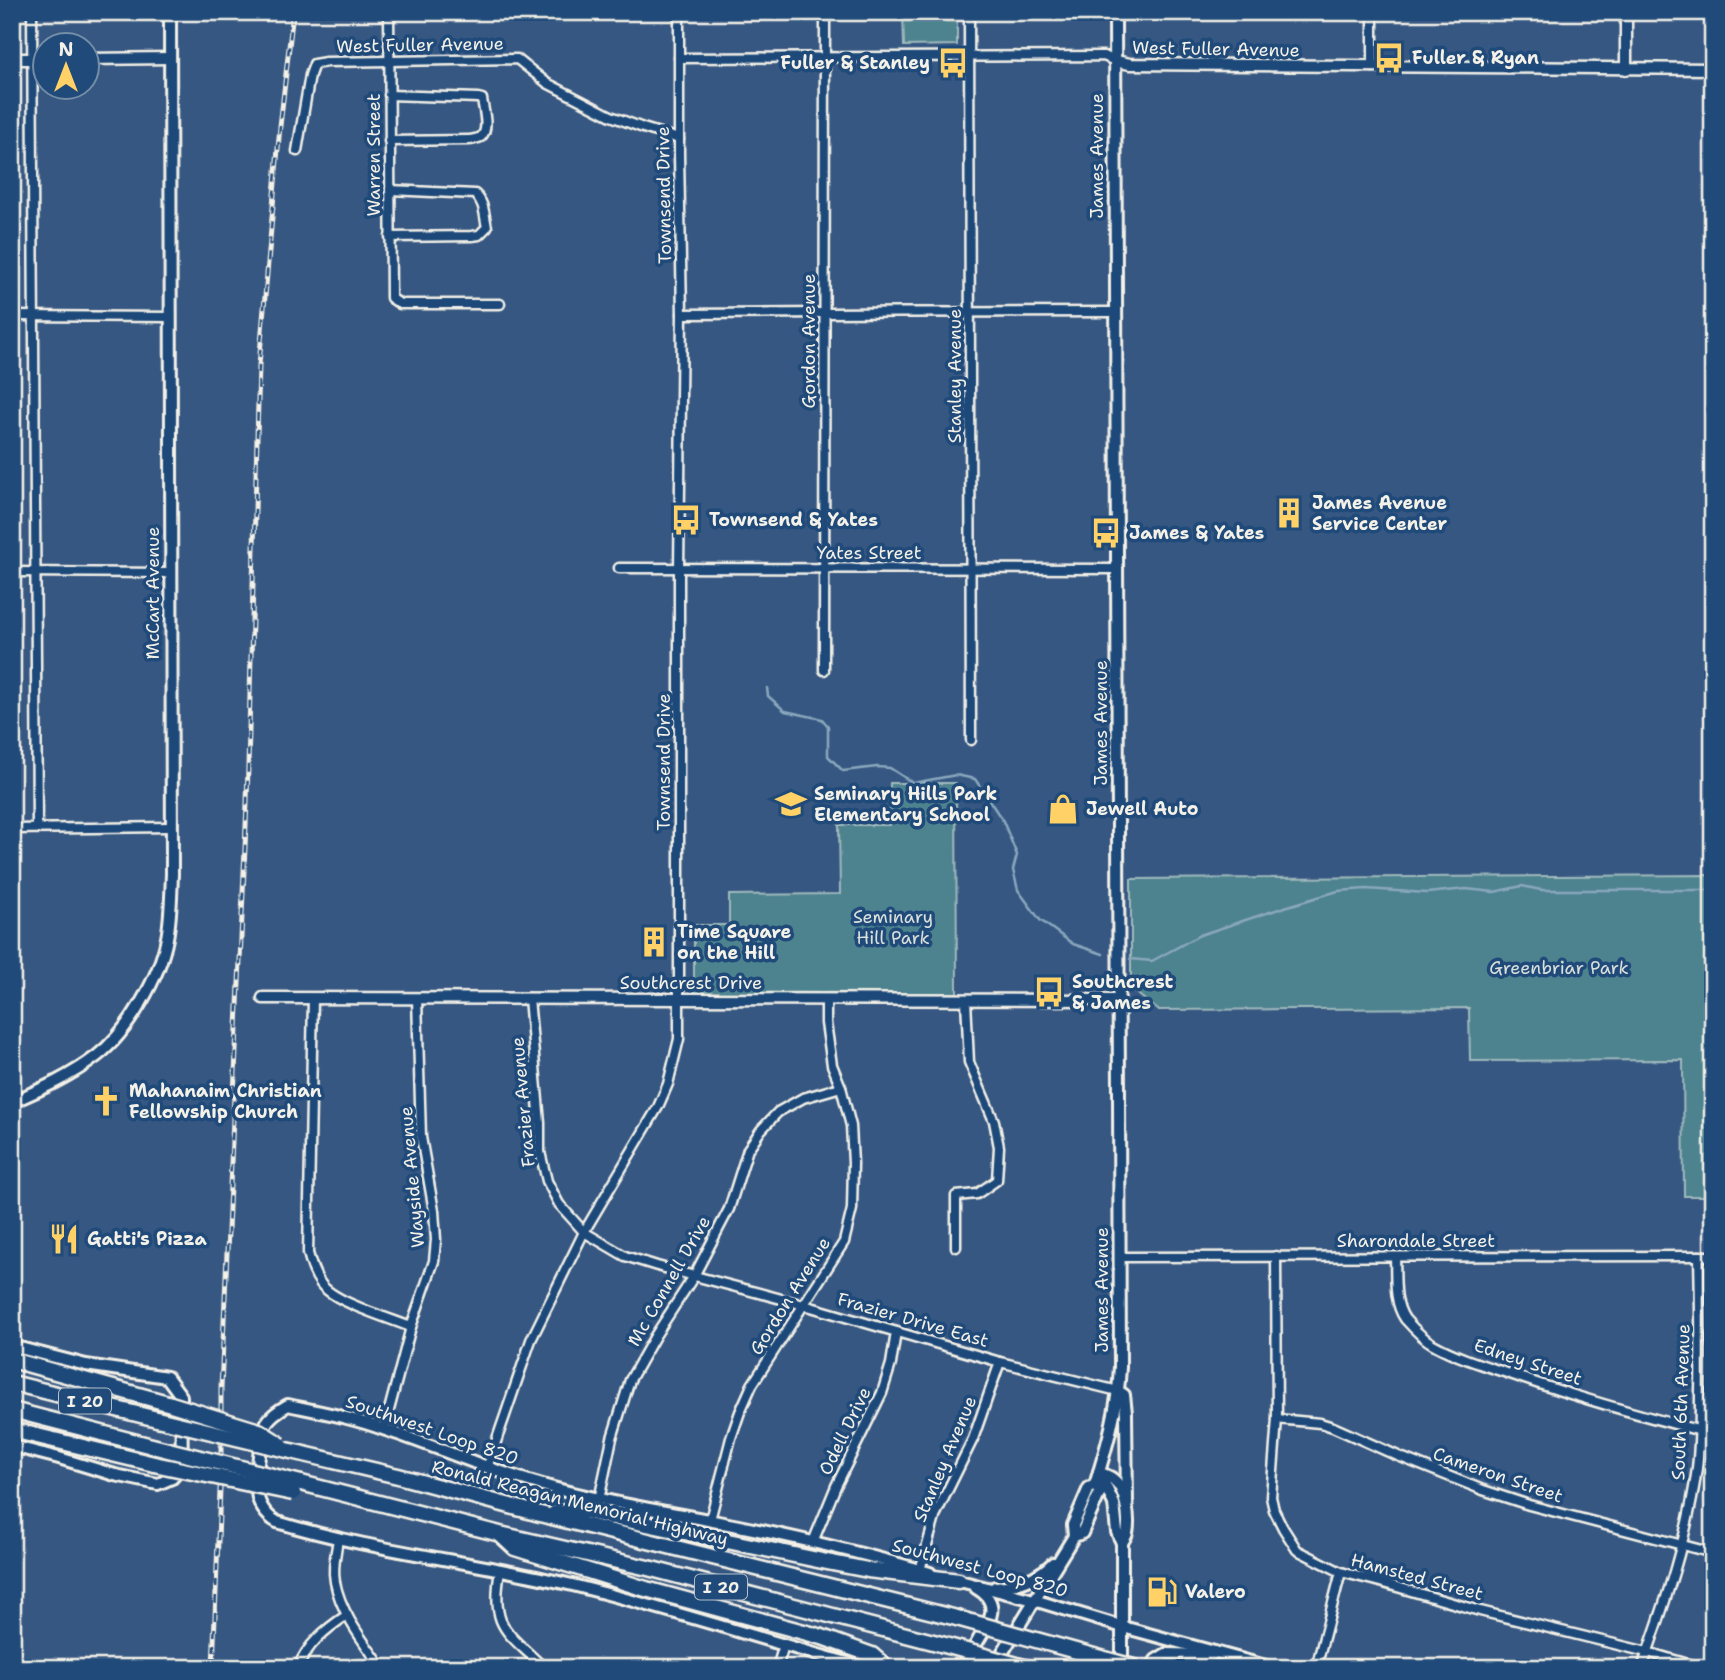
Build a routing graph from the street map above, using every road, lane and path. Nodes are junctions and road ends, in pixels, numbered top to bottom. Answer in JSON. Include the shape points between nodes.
{"nodes":[{"id":1,"x":32,"y":12,"type":"edge"},
{"id":2,"x":170,"y":12,"type":"edge"},
{"id":3,"x":389,"y":12,"type":"edge"},
{"id":4,"x":679,"y":12,"type":"edge"},
{"id":5,"x":825,"y":12,"type":"edge"},
{"id":6,"x":969,"y":12,"type":"edge"},
{"id":7,"x":1115,"y":12,"type":"edge"},
{"id":8,"x":1373,"y":12,"type":"edge"},
{"id":9,"x":1626,"y":12,"type":"edge"},
{"id":10,"x":32,"y":32,"type":"edge"},
{"id":11,"x":970,"y":56,"type":"junction"},
{"id":12,"x":825,"y":57,"type":"junction"},
{"id":13,"x":170,"y":58,"type":"junction"},
{"id":14,"x":679,"y":58,"type":"junction"},
{"id":15,"x":12,"y":59,"type":"edge"},
{"id":16,"x":102,"y":59,"type":"edge"},
{"id":17,"x":32,"y":60,"type":"edge"},
{"id":18,"x":389,"y":60,"type":"junction"},
{"id":19,"x":1115,"y":61,"type":"junction"},
{"id":20,"x":1373,"y":67,"type":"junction"},
{"id":21,"x":1626,"y":69,"type":"junction"},
{"id":22,"x":1713,"y":69,"type":"edge"},
{"id":23,"x":389,"y":95,"type":"junction"},
{"id":24,"x":32,"y":102,"type":"edge"},
{"id":25,"x":679,"y":139,"type":"junction"},
{"id":26,"x":389,"y":141,"type":"junction"},
{"id":27,"x":298,"y":151,"type":"dead end"},
{"id":28,"x":390,"y":190,"type":"junction"},
{"id":29,"x":390,"y":237,"type":"junction"},
{"id":30,"x":499,"y":304,"type":"dead end"},
{"id":31,"x":824,"y":312,"type":"junction"},
{"id":32,"x":1116,"y":312,"type":"junction"},
{"id":33,"x":970,"y":313,"type":"junction"},
{"id":34,"x":682,"y":314,"type":"junction"},
{"id":35,"x":12,"y":316,"type":"edge"},
{"id":36,"x":34,"y":316,"type":"junction"},
{"id":37,"x":171,"y":317,"type":"junction"},
{"id":38,"x":619,"y":568,"type":"dead end"},
{"id":39,"x":679,"y":569,"type":"junction"},
{"id":40,"x":824,"y":569,"type":"junction"},
{"id":41,"x":971,"y":569,"type":"junction"},
{"id":42,"x":1118,"y":569,"type":"junction"},
{"id":43,"x":12,"y":572,"type":"edge"},
{"id":44,"x":36,"y":572,"type":"junction"},
{"id":45,"x":171,"y":573,"type":"junction"},
{"id":46,"x":824,"y":670,"type":"dead end"},
{"id":47,"x":971,"y":740,"type":"dead end"},
{"id":48,"x":37,"y":828,"type":"junction"},
{"id":49,"x":171,"y":828,"type":"junction"},
{"id":50,"x":12,"y":829,"type":"edge"},
{"id":51,"x":263,"y":998,"type":"dead end"},
{"id":52,"x":313,"y":998,"type":"junction"},
{"id":53,"x":417,"y":998,"type":"junction"},
{"id":54,"x":529,"y":998,"type":"junction"},
{"id":55,"x":680,"y":999,"type":"junction"},
{"id":56,"x":826,"y":999,"type":"junction"},
{"id":57,"x":966,"y":1000,"type":"junction"},
{"id":58,"x":1119,"y":1000,"type":"junction"},
{"id":59,"x":841,"y":1087,"type":"junction"},
{"id":60,"x":12,"y":1102,"type":"edge"},
{"id":61,"x":584,"y":1232,"type":"junction"},
{"id":62,"x":956,"y":1247,"type":"dead end"},
{"id":63,"x":1713,"y":1255,"type":"edge"},
{"id":64,"x":1120,"y":1256,"type":"junction"},
{"id":65,"x":1276,"y":1256,"type":"junction"},
{"id":66,"x":1395,"y":1256,"type":"junction"},
{"id":67,"x":1699,"y":1256,"type":"junction"},
{"id":68,"x":694,"y":1276,"type":"junction"},
{"id":69,"x":804,"y":1305,"type":"junction"},
{"id":70,"x":411,"y":1328,"type":"junction"},
{"id":71,"x":896,"y":1332,"type":"junction"},
{"id":72,"x":12,"y":1346,"type":"edge"},
{"id":73,"x":12,"y":1360,"type":"edge"},
{"id":74,"x":1000,"y":1362,"type":"junction"},
{"id":75,"x":12,"y":1383,"type":"edge"},
{"id":76,"x":1118,"y":1391,"type":"junction"},
{"id":77,"x":12,"y":1410,"type":"edge"},
{"id":78,"x":1277,"y":1419,"type":"junction"},
{"id":79,"x":384,"y":1429,"type":"junction"},
{"id":80,"x":12,"y":1430,"type":"edge"},
{"id":81,"x":1699,"y":1431,"type":"junction"},
{"id":82,"x":1713,"y":1434,"type":"edge"},
{"id":83,"x":12,"y":1446,"type":"edge"},
{"id":84,"x":291,"y":1451,"type":"junction"},
{"id":85,"x":487,"y":1468,"type":"junction"},
{"id":86,"x":1099,"y":1472,"type":"junction"},
{"id":87,"x":297,"y":1488,"type":"junction"},
{"id":88,"x":599,"y":1500,"type":"junction"},
{"id":89,"x":1127,"y":1504,"type":"junction"},
{"id":90,"x":540,"y":1514,"type":"junction"},
{"id":91,"x":710,"y":1520,"type":"junction"},
{"id":92,"x":500,"y":1534,"type":"junction"},
{"id":93,"x":338,"y":1539,"type":"junction"},
{"id":94,"x":813,"y":1542,"type":"junction"},
{"id":95,"x":1122,"y":1543,"type":"junction"},
{"id":96,"x":1682,"y":1544,"type":"junction"},
{"id":97,"x":1713,"y":1553,"type":"edge"},
{"id":98,"x":1063,"y":1554,"type":"junction"},
{"id":99,"x":500,"y":1570,"type":"junction"},
{"id":100,"x":920,"y":1570,"type":"junction"},
{"id":101,"x":1340,"y":1572,"type":"junction"},
{"id":102,"x":963,"y":1582,"type":"junction"},
{"id":103,"x":984,"y":1588,"type":"junction"},
{"id":104,"x":1034,"y":1600,"type":"junction"},
{"id":105,"x":347,"y":1615,"type":"junction"},
{"id":106,"x":1122,"y":1627,"type":"junction"},
{"id":107,"x":785,"y":1645,"type":"junction"},
{"id":108,"x":1647,"y":1652,"type":"junction"},
{"id":109,"x":1226,"y":1655,"type":"junction"},
{"id":110,"x":298,"y":1668,"type":"edge"},
{"id":111,"x":382,"y":1668,"type":"edge"},
{"id":112,"x":544,"y":1668,"type":"edge"},
{"id":113,"x":778,"y":1668,"type":"edge"},
{"id":114,"x":864,"y":1668,"type":"edge"},
{"id":115,"x":887,"y":1668,"type":"edge"},
{"id":116,"x":961,"y":1668,"type":"edge"},
{"id":117,"x":993,"y":1668,"type":"edge"},
{"id":118,"x":1028,"y":1668,"type":"edge"},
{"id":119,"x":1122,"y":1668,"type":"edge"},
{"id":120,"x":1137,"y":1668,"type":"edge"},
{"id":121,"x":1152,"y":1668,"type":"edge"},
{"id":122,"x":1273,"y":1668,"type":"edge"},
{"id":123,"x":1316,"y":1668,"type":"edge"},
{"id":124,"x":1642,"y":1668,"type":"edge"},
{"id":125,"x":1702,"y":1668,"type":"edge"}],
"edges":[{"from":1,"to":10,"type":"street"},
{"from":2,"to":13,"type":"main road","name":"McCart Avenue"},
{"from":3,"to":18,"type":"street","name":"Warren Street"},
{"from":4,"to":14,"type":"street","name":"Townsend Drive"},
{"from":5,"to":12,"type":"street","name":"Gordon Avenue"},
{"from":6,"to":11,"type":"street","name":"Stanley Avenue"},
{"from":7,"to":19,"type":"main road","name":"James Avenue"},
{"from":8,"to":20,"type":"street"},
{"from":9,"to":21,"type":"street"},
{"from":11,"to":12,"type":"street","name":"West Fuller Avenue"},
{"from":11,"to":19,"type":"street","name":"West Fuller Avenue","via":[[1104,56]]},
{"from":11,"to":33,"type":"street","name":"Stanley Avenue"},
{"from":12,"to":14,"type":"street","name":"West Fuller Avenue"},
{"from":12,"to":31,"type":"street","name":"Gordon Avenue"},
{"from":13,"to":16,"type":"street"},
{"from":13,"to":37,"type":"main road","name":"McCart Avenue"},
{"from":14,"to":25,"type":"street","name":"Townsend Drive"},
{"from":15,"to":17,"type":"street"},
{"from":18,"to":23,"type":"street","name":"Warren Street"},
{"from":18,"to":25,"type":"street","name":"West Fuller Avenue","via":[[517,59],[547,83],[611,117]]},
{"from":18,"to":27,"type":"street","name":"West Fuller Avenue","via":[[314,64]]},
{"from":19,"to":20,"type":"street","name":"West Fuller Avenue"},
{"from":19,"to":32,"type":"main road","name":"James Avenue"},
{"from":20,"to":21,"type":"street","name":"West Fuller Avenue"},
{"from":21,"to":22,"type":"street","name":"West Fuller Avenue"},
{"from":23,"to":26,"type":"street","name":"Warren Street"},
{"from":23,"to":26,"type":"street","via":[[482,99],[485,124],[480,138],[469,140]]},
{"from":24,"to":36,"type":"street"},
{"from":25,"to":34,"type":"street","name":"Townsend Drive"},
{"from":26,"to":28,"type":"street","name":"Warren Street"},
{"from":28,"to":29,"type":"street","name":"Warren Street"},
{"from":28,"to":29,"type":"street","via":[[475,194],[484,208],[487,228],[471,236]]},
{"from":29,"to":30,"type":"street","name":"Warren Street","via":[[391,298],[400,304]]},
{"from":31,"to":33,"type":"street"},
{"from":31,"to":34,"type":"street"},
{"from":31,"to":40,"type":"street","name":"Gordon Avenue"},
{"from":32,"to":33,"type":"street"},
{"from":32,"to":42,"type":"main road","name":"James Avenue"},
{"from":33,"to":41,"type":"street","name":"Stanley Avenue"},
{"from":34,"to":39,"type":"street","name":"Townsend Drive"},
{"from":35,"to":36,"type":"street"},
{"from":36,"to":37,"type":"street"},
{"from":36,"to":44,"type":"street"},
{"from":37,"to":45,"type":"main road","name":"McCart Avenue"},
{"from":38,"to":39,"type":"street","name":"Yates Street"},
{"from":39,"to":40,"type":"street","name":"Yates Street"},
{"from":39,"to":55,"type":"street","name":"Townsend Drive"},
{"from":40,"to":41,"type":"street","name":"Yates Street"},
{"from":40,"to":46,"type":"street","name":"Gordon Avenue"},
{"from":41,"to":42,"type":"street","name":"Yates Street"},
{"from":41,"to":47,"type":"street","name":"Stanley Avenue"},
{"from":42,"to":58,"type":"main road","name":"James Avenue"},
{"from":43,"to":44,"type":"street"},
{"from":44,"to":45,"type":"street"},
{"from":44,"to":48,"type":"street"},
{"from":45,"to":49,"type":"main road","name":"McCart Avenue"},
{"from":48,"to":49,"type":"street"},
{"from":48,"to":50,"type":"street"},
{"from":49,"to":60,"type":"main road","name":"McCart Avenue","via":[[167,940],[134,1015],[91,1060]]},
{"from":51,"to":52,"type":"street","name":"Southcrest Drive"},
{"from":52,"to":53,"type":"street","name":"Southcrest Drive"},
{"from":52,"to":70,"type":"street","via":[[308,1253],[322,1286],[336,1297]]},
{"from":53,"to":54,"type":"street","name":"Southcrest Drive"},
{"from":53,"to":70,"type":"street","name":"Wayside Avenue","via":[[421,1138],[436,1240],[434,1262]]},
{"from":54,"to":55,"type":"street","name":"Southcrest Drive"},
{"from":54,"to":61,"type":"street","name":"Frazier Avenue","via":[[540,1152],[559,1204]]},
{"from":55,"to":56,"type":"street","name":"Southcrest Drive"},
{"from":55,"to":61,"type":"street","name":"Townsend Drive","via":[[679,1039],[668,1084]]},
{"from":56,"to":57,"type":"street","name":"Southcrest Drive"},
{"from":56,"to":59,"type":"street","name":"Gordon Avenue","via":[[832,1065]]},
{"from":57,"to":58,"type":"street","name":"Southcrest Drive"},
{"from":57,"to":62,"type":"street","via":[[969,1062],[994,1121],[999,1147],[996,1180],[977,1194],[957,1196]]},
{"from":58,"to":64,"type":"main road","name":"James Avenue"},
{"from":59,"to":68,"type":"street","name":"Mc Connell Drive","via":[[803,1098],[778,1112],[761,1130],[748,1149],[729,1209]]},
{"from":59,"to":69,"type":"street","name":"Gordon Avenue","via":[[850,1126],[852,1209],[844,1242]]},
{"from":61,"to":68,"type":"street","name":"Frazier Drive East","via":[[625,1256]]},
{"from":61,"to":85,"type":"street","name":"Townsend Drive","via":[[531,1340]]},
{"from":63,"to":67,"type":"street","name":"Sharondale Street"},
{"from":64,"to":65,"type":"street","name":"Sharondale Street"},
{"from":64,"to":76,"type":"main road","name":"James Avenue"},
{"from":65,"to":66,"type":"street","name":"Sharondale Street"},
{"from":65,"to":78,"type":"street","name":"Hamsted Street"},
{"from":66,"to":67,"type":"street","name":"Sharondale Street"},
{"from":66,"to":81,"type":"street","name":"Edney Street","via":[[1400,1310],[1433,1344],[1541,1386]]},
{"from":67,"to":81,"type":"street","name":"South 6th Avenue"},
{"from":68,"to":69,"type":"street","name":"Frazier Drive East"},
{"from":68,"to":88,"type":"street","name":"Mc Connell Drive","via":[[630,1380]]},
{"from":69,"to":71,"type":"street","name":"Frazier Drive East"},
{"from":69,"to":91,"type":"street","name":"Gordon Avenue","via":[[752,1385],[740,1412]]},
{"from":70,"to":79,"type":"street","name":"Wayside Avenue"},
{"from":71,"to":74,"type":"street","name":"Frazier Drive East"},
{"from":71,"to":94,"type":"street","name":"Odell Drive","via":[[882,1393]]},
{"from":72,"to":83,"type":"main road","via":[[167,1377],[181,1396],[182,1467],[158,1484]]},
{"from":73,"to":84,"type":"highway","bridge":true,"via":[[259,1431]]},
{"from":74,"to":76,"type":"street","name":"Frazier Drive East"},
{"from":74,"to":100,"type":"street","name":"Stanley Avenue","via":[[973,1439],[936,1514]]},
{"from":75,"to":84,"type":"highway","name":"Ronald Reagan Memorial Highway","number":"I 20","bridge":true},
{"from":76,"to":86,"type":"main road","name":"James Avenue"},
{"from":76,"to":89,"type":"main road","via":[[1124,1395],[1126,1413]]},
{"from":77,"to":87,"type":"highway","number":"I 20","bridge":true},
{"from":78,"to":96,"type":"street","name":"Cameron Street","via":[[1333,1427],[1483,1490]]},
{"from":78,"to":101,"type":"street","name":"Hamsted Street","via":[[1274,1510],[1297,1550]]},
{"from":79,"to":85,"type":"main road","name":"Southwest Loop 820"},
{"from":79,"to":93,"type":"main road","name":"Southwest Loop 820","via":[[288,1405],[267,1422],[257,1492],[263,1510],[277,1522]]},
{"from":80,"to":87,"type":"highway","bridge":true,"via":[[154,1464]]},
{"from":81,"to":82,"type":"street","name":"Edney Street"},
{"from":81,"to":96,"type":"street","name":"South 6th Avenue"},
{"from":84,"to":90,"type":"highway","name":"Ronald Reagan Memorial Highway","number":"I 20"},
{"from":85,"to":88,"type":"main road","name":"Southwest Loop 820"},
{"from":86,"to":89,"type":"main road","via":[[1117,1483]]},
{"from":86,"to":95,"type":"main road","via":[[1114,1504]]},
{"from":86,"to":98,"type":"main road","name":"James Avenue","via":[[1095,1485],[1088,1488],[1073,1525],[1074,1536]]},
{"from":87,"to":92,"type":"highway","number":"I 20","via":[[332,1491]]},
{"from":88,"to":91,"type":"main road","name":"Southwest Loop 820"},
{"from":89,"to":95,"type":"main road","via":[[1127,1533]]},
{"from":90,"to":102,"type":"highway","via":[[585,1511],[868,1570]]},
{"from":90,"to":120,"type":"highway","name":"Ronald Reagan Memorial Highway","number":"I 20","bridge":true},
{"from":91,"to":94,"type":"main road","name":"Southwest Loop 820"},
{"from":92,"to":115,"type":"highway","via":[[515,1548],[832,1641],[872,1655]]},
{"from":92,"to":118,"type":"highway","number":"I 20","bridge":true},
{"from":93,"to":99,"type":"main road","name":"Southwest Loop 820"},
{"from":93,"to":105,"type":"street","via":[[334,1581]]},
{"from":94,"to":100,"type":"main road","name":"Southwest Loop 820"},
{"from":95,"to":106,"type":"main road"},
{"from":96,"to":97,"type":"street","name":"Cameron Street"},
{"from":96,"to":108,"type":"street","name":"South 6th Avenue"},
{"from":98,"to":103,"type":"main road","via":[[1024,1582]]},
{"from":98,"to":104,"type":"main road"},
{"from":99,"to":107,"type":"main road","name":"Southwest Loop 820","via":[[613,1595]]},
{"from":99,"to":112,"type":"street","via":[[500,1621]]},
{"from":100,"to":102,"type":"main road","name":"Southwest Loop 820"},
{"from":101,"to":108,"type":"street","name":"Hamsted Street"},
{"from":101,"to":123,"type":"street"},
{"from":102,"to":103,"type":"main road","name":"Southwest Loop 820"},
{"from":102,"to":116,"type":"main road","via":[[986,1594],[992,1613]]},
{"from":103,"to":104,"type":"main road","name":"Southwest Loop 820"},
{"from":104,"to":106,"type":"main road","name":"Southwest Loop 820"},
{"from":104,"to":117,"type":"main road"},
{"from":105,"to":110,"type":"street","via":[[310,1646]]},
{"from":105,"to":111,"type":"street"},
{"from":106,"to":109,"type":"main road","name":"Southwest Loop 820"},
{"from":106,"to":119,"type":"main road"},
{"from":107,"to":113,"type":"street"},
{"from":107,"to":114,"type":"main road","name":"Southwest Loop 820"},
{"from":108,"to":124,"type":"street","name":"South 6th Avenue"},
{"from":108,"to":125,"type":"street","name":"Hamsted Street"},
{"from":109,"to":121,"type":"main road","via":[[1166,1654]]},
{"from":109,"to":122,"type":"main road"}]}
